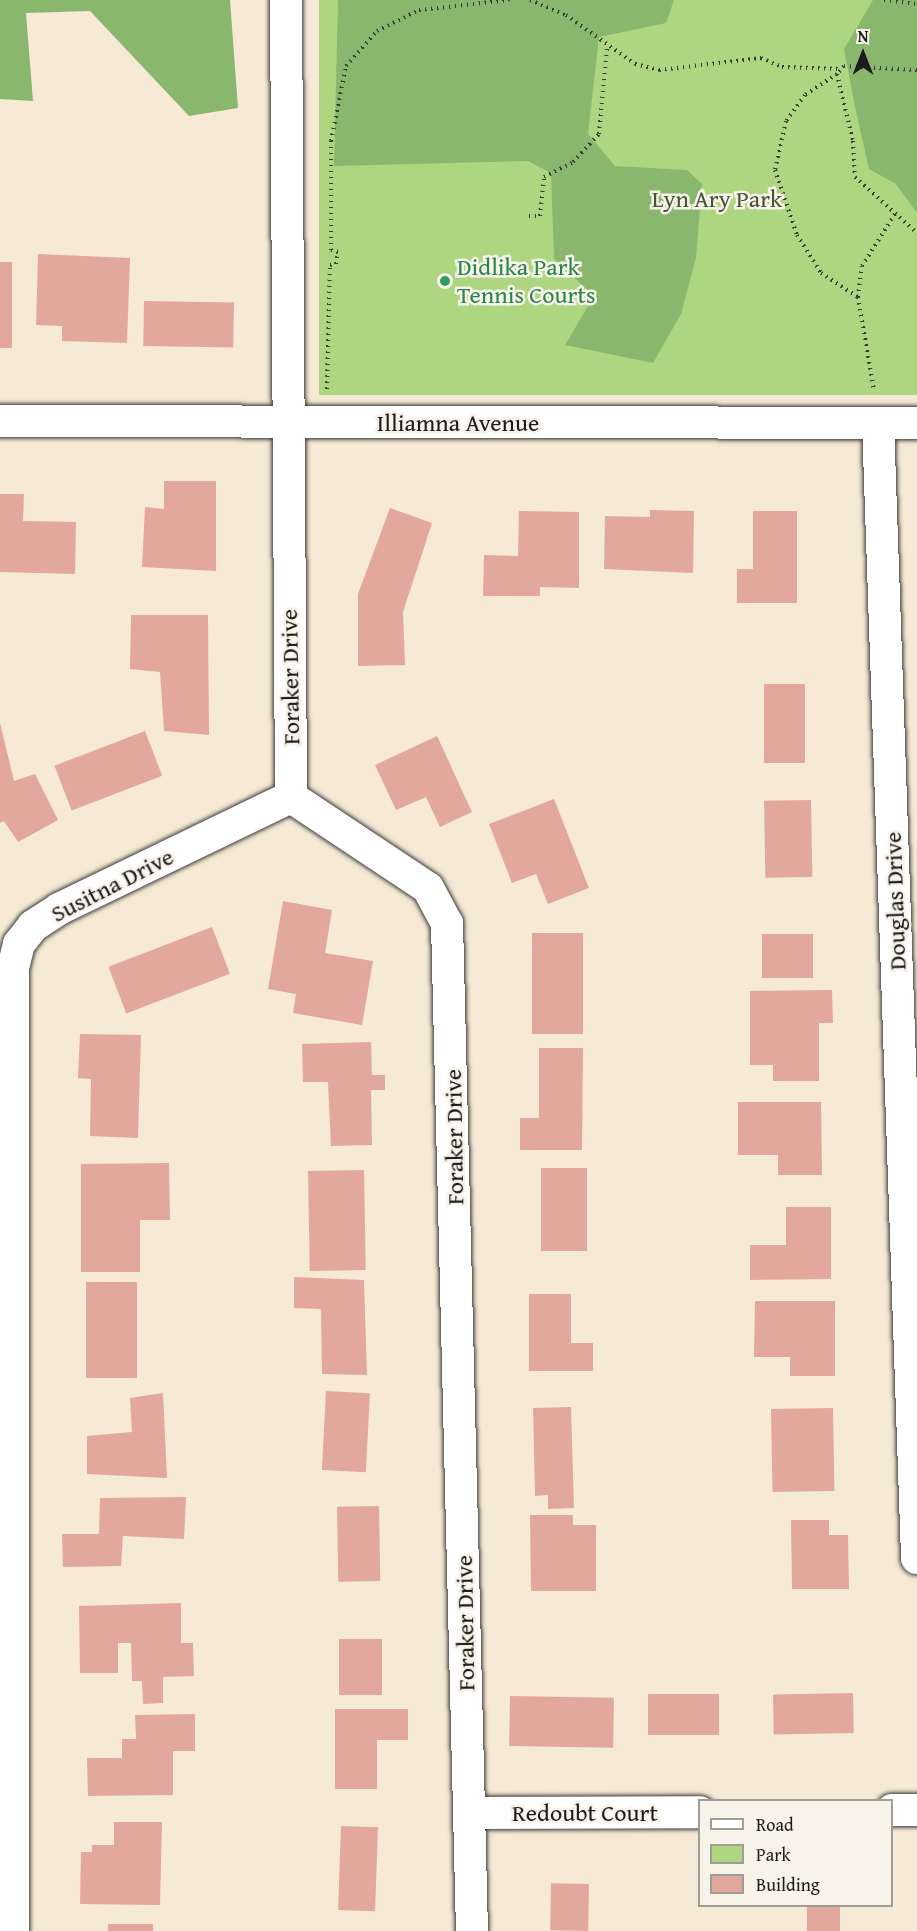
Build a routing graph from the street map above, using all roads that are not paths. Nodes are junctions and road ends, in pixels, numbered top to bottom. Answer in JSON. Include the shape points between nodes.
{"nodes":[{"id":1,"x":286,"y":0,"type":"edge"},
{"id":2,"x":876,"y":409,"type":"junction"},
{"id":3,"x":0,"y":421,"type":"edge"},
{"id":4,"x":288,"y":423,"type":"junction"},
{"id":5,"x":917,"y":423,"type":"edge"},
{"id":6,"x":291,"y":797,"type":"junction"},
{"id":7,"x":917,"y":1558,"type":"edge"},
{"id":8,"x":893,"y":1810,"type":"edge"},
{"id":9,"x":917,"y":1810,"type":"edge"},
{"id":10,"x":698,"y":1812,"type":"edge"},
{"id":11,"x":470,"y":1813,"type":"junction"},
{"id":12,"x":13,"y":1931,"type":"edge"},
{"id":13,"x":472,"y":1931,"type":"edge"}],
"edges":[{"from":1,"to":4,"type":"street","name":"Foraker Drive"},
{"from":2,"to":4,"type":"street","name":"Illiamna Avenue"},
{"from":2,"to":5,"type":"street","name":"Illiamna Avenue"},
{"from":2,"to":7,"type":"street","name":"Douglas Drive"},
{"from":3,"to":4,"type":"street","name":"Illiamna Avenue"},
{"from":4,"to":6,"type":"street","name":"Foraker Drive"},
{"from":6,"to":11,"type":"street","name":"Foraker Drive","via":[[428,888],[447,923]]},
{"from":6,"to":12,"type":"street","name":"Susitna Drive","via":[[59,909],[33,926],[19,944],[13,968]]},
{"from":8,"to":9,"type":"street"},
{"from":10,"to":11,"type":"street","name":"Redoubt Court"},
{"from":11,"to":13,"type":"street","name":"Foraker Drive"}]}
